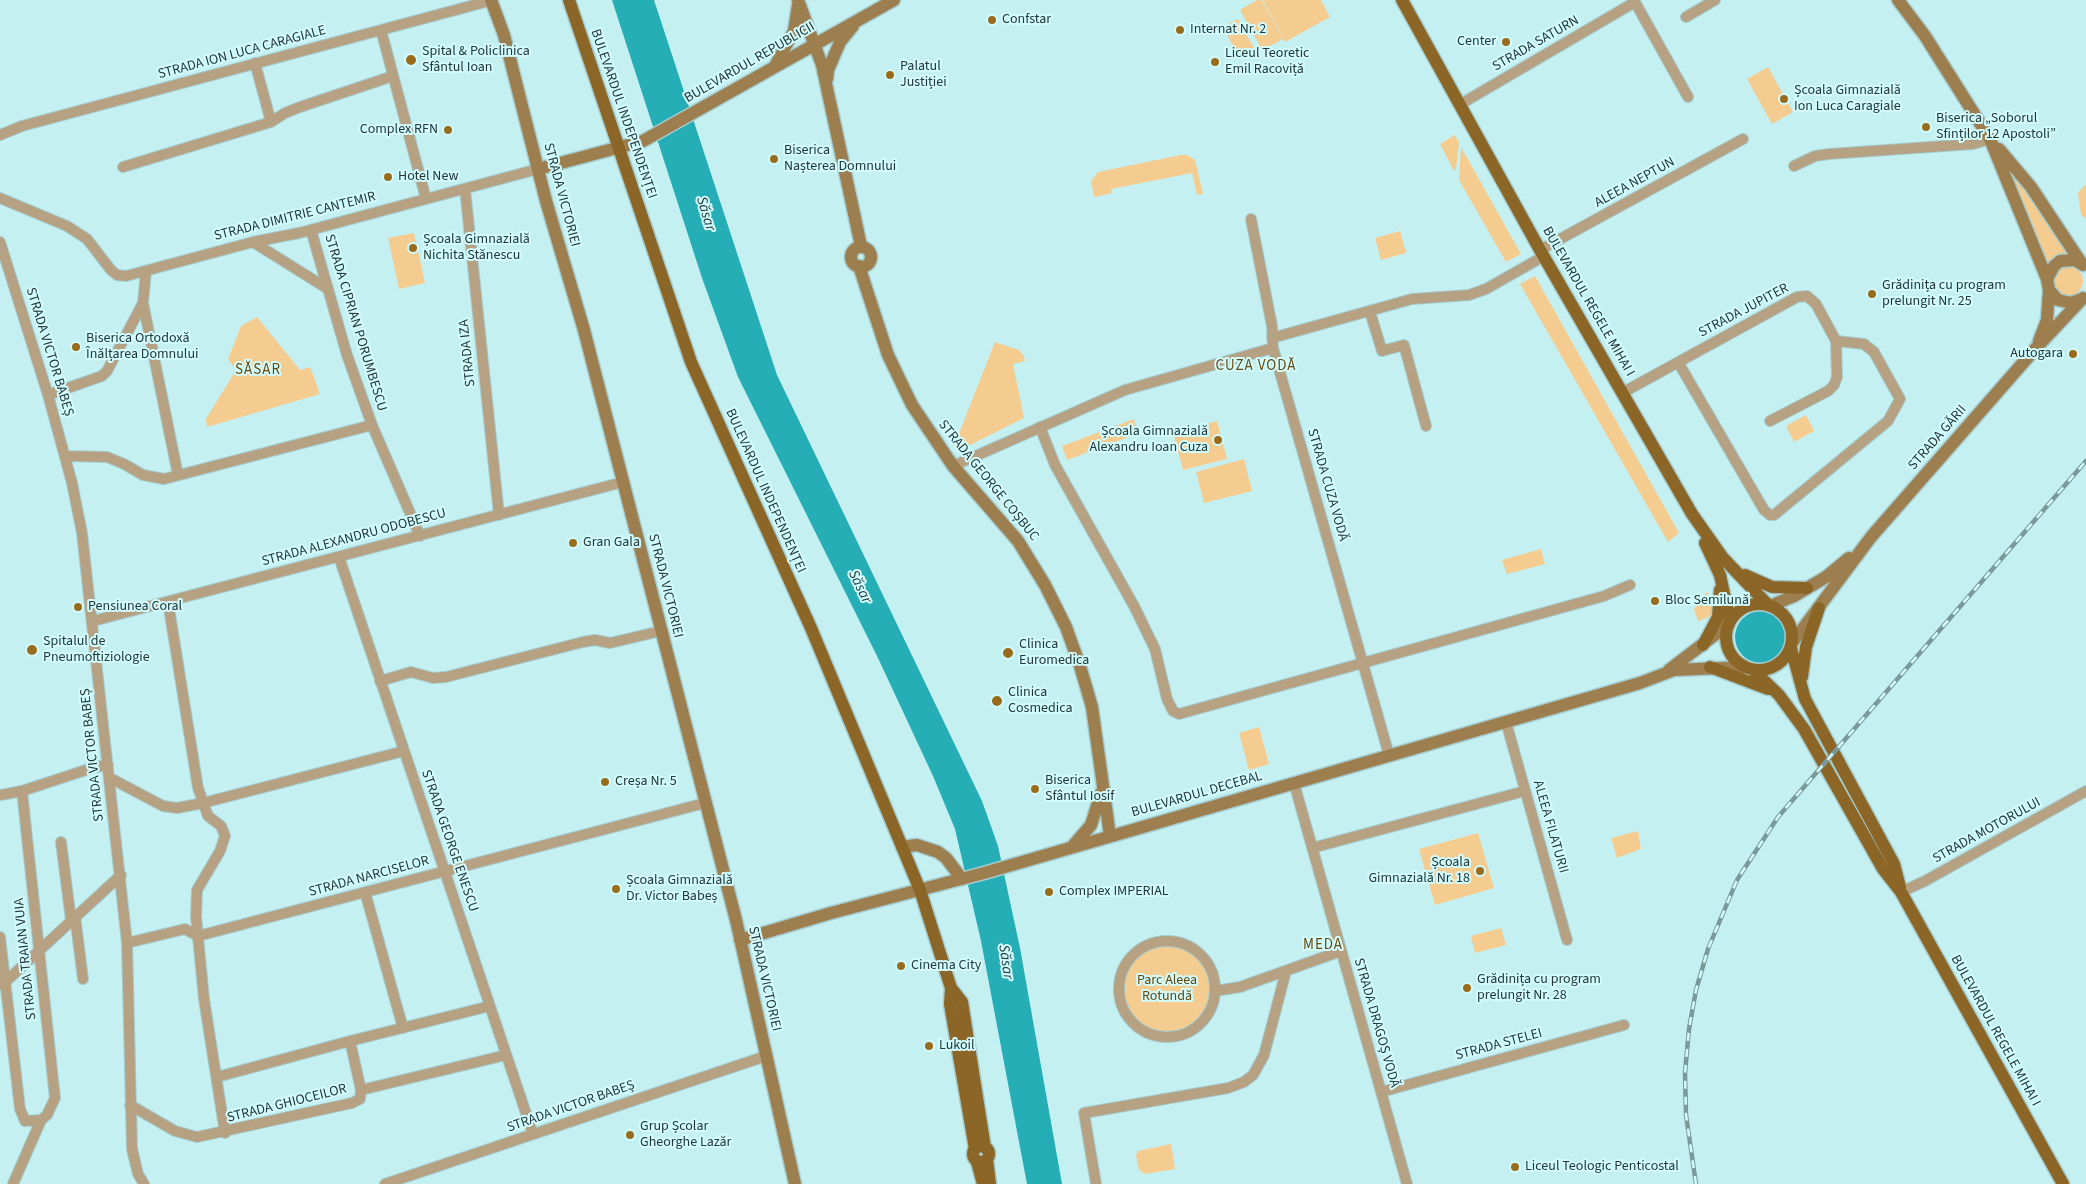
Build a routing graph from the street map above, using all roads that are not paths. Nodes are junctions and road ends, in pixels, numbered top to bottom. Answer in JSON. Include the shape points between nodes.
{"nodes":[{"id":1,"x":492,"y":0,"type":"edge"},
{"id":2,"x":569,"y":0,"type":"edge"},
{"id":3,"x":894,"y":0,"type":"edge"},
{"id":4,"x":1402,"y":0,"type":"edge"},
{"id":5,"x":1715,"y":0,"type":"edge"},
{"id":6,"x":1898,"y":0,"type":"edge"},
{"id":7,"x":798,"y":1,"type":"edge"},
{"id":8,"x":1686,"y":17,"type":"dead end"},
{"id":9,"x":857,"y":21,"type":"junction"},
{"id":10,"x":381,"y":30,"type":"junction"},
{"id":11,"x":815,"y":42,"type":"junction"},
{"id":12,"x":255,"y":64,"type":"junction"},
{"id":13,"x":775,"y":65,"type":"junction"},
{"id":14,"x":394,"y":76,"type":"junction"},
{"id":15,"x":826,"y":84,"type":"junction"},
{"id":16,"x":1688,"y":97,"type":"dead end"},
{"id":17,"x":1459,"y":105,"type":"junction"},
{"id":18,"x":271,"y":122,"type":"junction"},
{"id":19,"x":13,"y":129,"type":"junction"},
{"id":20,"x":0,"y":130,"type":"edge"},
{"id":21,"x":0,"y":135,"type":"edge"},
{"id":22,"x":1743,"y":139,"type":"dead end"},
{"id":23,"x":1990,"y":139,"type":"junction"},
{"id":24,"x":0,"y":144,"type":"edge"},
{"id":25,"x":619,"y":146,"type":"junction"},
{"id":26,"x":122,"y":166,"type":"dead end"},
{"id":27,"x":1794,"y":166,"type":"dead end"},
{"id":28,"x":538,"y":169,"type":"junction"},
{"id":29,"x":465,"y":189,"type":"junction"},
{"id":30,"x":0,"y":198,"type":"edge"},
{"id":31,"x":426,"y":199,"type":"junction"},
{"id":32,"x":1251,"y":219,"type":"dead end"},
{"id":33,"x":311,"y":230,"type":"junction"},
{"id":34,"x":0,"y":242,"type":"edge"},
{"id":35,"x":253,"y":242,"type":"junction"},
{"id":36,"x":1542,"y":253,"type":"junction"},
{"id":37,"x":2084,"y":266,"type":"edge"},
{"id":38,"x":146,"y":271,"type":"junction"},
{"id":39,"x":2048,"y":285,"type":"junction"},
{"id":40,"x":328,"y":289,"type":"junction"},
{"id":41,"x":2084,"y":297,"type":"edge"},
{"id":42,"x":143,"y":303,"type":"junction"},
{"id":43,"x":1370,"y":312,"type":"junction"},
{"id":44,"x":1836,"y":341,"type":"junction"},
{"id":45,"x":1273,"y":343,"type":"junction"},
{"id":46,"x":2036,"y":348,"type":"junction"},
{"id":47,"x":1678,"y":362,"type":"junction"},
{"id":48,"x":1622,"y":393,"type":"junction"},
{"id":49,"x":48,"y":396,"type":"junction"},
{"id":50,"x":1770,"y":421,"type":"dead end"},
{"id":51,"x":372,"y":425,"type":"junction"},
{"id":52,"x":1426,"y":426,"type":"dead end"},
{"id":53,"x":1040,"y":427,"type":"junction"},
{"id":54,"x":65,"y":456,"type":"junction"},
{"id":55,"x":953,"y":466,"type":"junction"},
{"id":56,"x":178,"y":475,"type":"junction"},
{"id":57,"x":623,"y":482,"type":"junction"},
{"id":58,"x":1692,"y":514,"type":"junction"},
{"id":59,"x":499,"y":515,"type":"junction"},
{"id":60,"x":420,"y":536,"type":"junction"},
{"id":61,"x":1863,"y":547,"type":"junction"},
{"id":62,"x":339,"y":557,"type":"junction"},
{"id":63,"x":1730,"y":566,"type":"junction"},
{"id":64,"x":1720,"y":575,"type":"junction"},
{"id":65,"x":1630,"y":585,"type":"dead end"},
{"id":66,"x":1807,"y":588,"type":"junction"},
{"id":67,"x":168,"y":602,"type":"junction"},
{"id":68,"x":1769,"y":605,"type":"junction"},
{"id":69,"x":1819,"y":608,"type":"junction"},
{"id":70,"x":93,"y":621,"type":"junction"},
{"id":71,"x":1729,"y":623,"type":"junction"},
{"id":72,"x":661,"y":631,"type":"junction"},
{"id":73,"x":1703,"y":645,"type":"junction"},
{"id":74,"x":1791,"y":646,"type":"junction"},
{"id":75,"x":1363,"y":664,"type":"junction"},
{"id":76,"x":1710,"y":667,"type":"junction"},
{"id":77,"x":1749,"y":668,"type":"junction"},
{"id":78,"x":1662,"y":675,"type":"junction"},
{"id":79,"x":380,"y":681,"type":"junction"},
{"id":80,"x":1801,"y":687,"type":"junction"},
{"id":81,"x":1779,"y":694,"type":"junction"},
{"id":82,"x":1506,"y":722,"type":"junction"},
{"id":83,"x":404,"y":751,"type":"junction"},
{"id":84,"x":1389,"y":755,"type":"junction"},
{"id":85,"x":108,"y":765,"type":"junction"},
{"id":86,"x":110,"y":778,"type":"junction"},
{"id":87,"x":1294,"y":783,"type":"junction"},
{"id":88,"x":1103,"y":786,"type":"junction"},
{"id":89,"x":22,"y":791,"type":"junction"},
{"id":90,"x":1525,"y":791,"type":"junction"},
{"id":91,"x":2086,"y":791,"type":"edge"},
{"id":92,"x":0,"y":795,"type":"edge"},
{"id":93,"x":204,"y":803,"type":"junction"},
{"id":94,"x":705,"y":803,"type":"junction"},
{"id":95,"x":1110,"y":836,"type":"junction"},
{"id":96,"x":61,"y":842,"type":"dead end"},
{"id":97,"x":902,"y":847,"type":"junction"},
{"id":98,"x":1072,"y":847,"type":"junction"},
{"id":99,"x":1312,"y":848,"type":"junction"},
{"id":100,"x":444,"y":871,"type":"junction"},
{"id":101,"x":121,"y":875,"type":"junction"},
{"id":102,"x":962,"y":879,"type":"junction"},
{"id":103,"x":920,"y":890,"type":"junction"},
{"id":104,"x":365,"y":892,"type":"junction"},
{"id":105,"x":1901,"y":892,"type":"junction"},
{"id":106,"x":73,"y":918,"type":"junction"},
{"id":107,"x":198,"y":936,"type":"junction"},
{"id":108,"x":0,"y":937,"type":"edge"},
{"id":109,"x":740,"y":940,"type":"junction"},
{"id":110,"x":1567,"y":940,"type":"dead end"},
{"id":111,"x":127,"y":943,"type":"junction"},
{"id":112,"x":38,"y":951,"type":"junction"},
{"id":113,"x":1342,"y":951,"type":"junction"},
{"id":114,"x":1286,"y":971,"type":"junction"},
{"id":115,"x":83,"y":979,"type":"dead end"},
{"id":116,"x":3,"y":984,"type":"edge"},
{"id":117,"x":1215,"y":991,"type":"junction"},
{"id":118,"x":490,"y":1006,"type":"junction"},
{"id":119,"x":1624,"y":1025,"type":"dead end"},
{"id":120,"x":403,"y":1028,"type":"junction"},
{"id":121,"x":350,"y":1041,"type":"junction"},
{"id":122,"x":506,"y":1056,"type":"junction"},
{"id":123,"x":766,"y":1056,"type":"junction"},
{"id":124,"x":217,"y":1078,"type":"junction"},
{"id":125,"x":361,"y":1090,"type":"junction"},
{"id":126,"x":1381,"y":1092,"type":"junction"},
{"id":127,"x":130,"y":1106,"type":"junction"},
{"id":128,"x":41,"y":1120,"type":"junction"},
{"id":129,"x":225,"y":1133,"type":"junction"},
{"id":130,"x":533,"y":1134,"type":"junction"},
{"id":131,"x":981,"y":1154,"type":"junction"},
{"id":132,"x":13,"y":1184,"type":"edge"},
{"id":133,"x":144,"y":1184,"type":"edge"},
{"id":134,"x":385,"y":1184,"type":"edge"},
{"id":135,"x":795,"y":1184,"type":"edge"},
{"id":136,"x":983,"y":1184,"type":"edge"},
{"id":137,"x":990,"y":1184,"type":"edge"},
{"id":138,"x":1096,"y":1184,"type":"edge"},
{"id":139,"x":1407,"y":1184,"type":"edge"},
{"id":140,"x":2063,"y":1184,"type":"edge"}],
"edges":[{"from":1,"to":10,"type":"street","name":"STRADA ION LUCA CARAGIALE"},
{"from":1,"to":28,"type":"street","name":"STRADA VICTORIEI"},
{"from":2,"to":25,"type":"main road","name":"BULEVARDUL INDEPENDENȚEI"},
{"from":3,"to":9,"type":"street","name":"BULEVARDUL REPUBLICII"},
{"from":4,"to":17,"type":"main road","name":"BULEVARDUL REGELE MIHAI I"},
{"from":5,"to":8,"type":"street"},
{"from":6,"to":23,"type":"street","via":[[1925,36]]},
{"from":7,"to":11,"type":"street","name":"STRADA GEORGE COȘBUC"},
{"from":7,"to":13,"type":"street","via":[[794,31]]},
{"from":9,"to":11,"type":"street","name":"BULEVARDUL REPUBLICII"},
{"from":9,"to":15,"type":"street","via":[[834,53]]},
{"from":10,"to":12,"type":"street","name":"STRADA ION LUCA CARAGIALE"},
{"from":10,"to":14,"type":"street"},
{"from":11,"to":13,"type":"street","name":"BULEVARDUL REPUBLICII"},
{"from":11,"to":15,"type":"street","name":"STRADA GEORGE COȘBUC"},
{"from":12,"to":18,"type":"street"},
{"from":12,"to":19,"type":"street","name":"STRADA ION LUCA CARAGIALE"},
{"from":13,"to":25,"type":"street","name":"BULEVARDUL REPUBLICII","via":[[654,136]]},
{"from":14,"to":18,"type":"street","via":[[300,107]]},
{"from":14,"to":31,"type":"street"},
{"from":15,"to":55,"type":"street","name":"STRADA GEORGE COȘBUC","via":[[858,248],[867,248],[871,253],[871,260],[862,266],[882,337],[921,421]]},
{"from":16,"to":17,"type":"street","name":"STRADA SATURN","via":[[1635,2]]},
{"from":17,"to":36,"type":"main road","name":"BULEVARDUL REGELE MIHAI I"},
{"from":18,"to":26,"type":"street"},
{"from":19,"to":20,"type":"street"},
{"from":19,"to":21,"type":"street","name":"STRADA ION LUCA CARAGIALE"},
{"from":19,"to":24,"type":"street"},
{"from":22,"to":36,"type":"street","name":"ALEEA NEPTUN"},
{"from":23,"to":27,"type":"street","via":[[1973,144],[1829,154],[1815,156]]},
{"from":23,"to":37,"type":"street","via":[[2031,187]]},
{"from":23,"to":39,"type":"street"},
{"from":25,"to":28,"type":"street","name":"STRADA DIMITRIE CANTEMIR"},
{"from":25,"to":97,"type":"main road","name":"BULEVARDUL INDEPENDENȚEI","via":[[695,371],[811,628]]},
{"from":28,"to":29,"type":"street","name":"STRADA DIMITRIE CANTEMIR"},
{"from":28,"to":57,"type":"street","name":"STRADA VICTORIEI"},
{"from":29,"to":31,"type":"street","name":"STRADA DIMITRIE CANTEMIR"},
{"from":29,"to":59,"type":"street","name":"STRADA IZA"},
{"from":30,"to":38,"type":"street","name":"STRADA DIMITRIE CANTEMIR","via":[[67,226],[87,239],[117,275]]},
{"from":31,"to":33,"type":"street","name":"STRADA DIMITRIE CANTEMIR"},
{"from":32,"to":45,"type":"street","name":"STRADA CUZA VODĂ"},
{"from":33,"to":35,"type":"street","name":"STRADA DIMITRIE CANTEMIR"},
{"from":33,"to":40,"type":"street","name":"STRADA CIPRIAN PORUMBESCU"},
{"from":34,"to":49,"type":"street","name":"STRADA VICTOR BABEȘ"},
{"from":35,"to":38,"type":"street","name":"STRADA DIMITRIE CANTEMIR"},
{"from":35,"to":40,"type":"street"},
{"from":36,"to":43,"type":"street","name":"ALEEA NEPTUN","via":[[1486,289],[1455,297],[1412,299]]},
{"from":36,"to":48,"type":"main road","name":"BULEVARDUL REGELE MIHAI I"},
{"from":37,"to":39,"type":"street","via":[[2060,261],[2054,266]]},
{"from":38,"to":42,"type":"street"},
{"from":39,"to":41,"type":"street","via":[[2064,303],[2077,302]]},
{"from":39,"to":46,"type":"street","name":"STRADA GĂRII","via":[[2047,320]]},
{"from":40,"to":51,"type":"street","name":"STRADA CIPRIAN PORUMBESCU"},
{"from":41,"to":46,"type":"street","name":"STRADA GĂRII"},
{"from":42,"to":49,"type":"street","via":[[102,376]]},
{"from":42,"to":56,"type":"street"},
{"from":43,"to":45,"type":"street","name":"ALEEA NEPTUN"},
{"from":43,"to":52,"type":"street","via":[[1382,351],[1404,345]]},
{"from":44,"to":47,"type":"street","name":"STRADA JUPITER","via":[[1811,297],[1802,296]]},
{"from":44,"to":47,"type":"street","via":[[1864,344],[1874,352],[1900,399],[1888,421],[1774,515],[1764,510]]},
{"from":44,"to":50,"type":"street","name":"STRADA JUPITER","via":[[1837,377],[1834,385]]},
{"from":45,"to":53,"type":"street","name":"ALEEA NEPTUN","via":[[1146,383]]},
{"from":45,"to":75,"type":"street","name":"STRADA CUZA VODĂ"},
{"from":46,"to":61,"type":"street","name":"STRADA GĂRII"},
{"from":47,"to":48,"type":"street","name":"STRADA JUPITER"},
{"from":48,"to":58,"type":"main road","name":"BULEVARDUL REGELE MIHAI I"},
{"from":49,"to":54,"type":"street","name":"STRADA VICTOR BABEȘ"},
{"from":51,"to":56,"type":"street"},
{"from":51,"to":60,"type":"street","name":"STRADA CIPRIAN PORUMBESCU"},
{"from":53,"to":55,"type":"street","name":"ALEEA NEPTUN"},
{"from":53,"to":75,"type":"street","via":[[1055,465],[1147,632],[1173,711],[1185,714]]},
{"from":54,"to":56,"type":"street","via":[[106,457],[151,478]]},
{"from":54,"to":70,"type":"street","name":"STRADA VICTOR BABEȘ","via":[[82,534]]},
{"from":55,"to":88,"type":"street","name":"STRADA GEORGE COȘBUC","via":[[1018,541],[1056,608],[1088,692]]},
{"from":57,"to":59,"type":"street","name":"STRADA ALEXANDRU ODOBESCU"},
{"from":57,"to":72,"type":"street","name":"STRADA VICTORIEI"},
{"from":58,"to":63,"type":"main road","name":"BULEVARDUL REGELE MIHAI I"},
{"from":58,"to":64,"type":"main road"},
{"from":59,"to":60,"type":"street","name":"STRADA ALEXANDRU ODOBESCU"},
{"from":60,"to":62,"type":"street","name":"STRADA ALEXANDRU ODOBESCU"},
{"from":61,"to":66,"type":"street","name":"STRADA GĂRII"},
{"from":61,"to":69,"type":"street","name":"STRADA GĂRII"},
{"from":62,"to":67,"type":"street","name":"STRADA ALEXANDRU ODOBESCU"},
{"from":62,"to":79,"type":"street","name":"STRADA GEORGE ENESCU"},
{"from":63,"to":66,"type":"main road","via":[[1761,584]]},
{"from":63,"to":68,"type":"main road","name":"BULEVARDUL REGELE MIHAI I"},
{"from":64,"to":71,"type":"main road"},
{"from":64,"to":73,"type":"main road","via":[[1718,617]]},
{"from":65,"to":75,"type":"street","via":[[1604,596]]},
{"from":66,"to":68,"type":"street","name":"STRADA GĂRII"},
{"from":67,"to":70,"type":"street","name":"STRADA ALEXANDRU ODOBESCU"},
{"from":67,"to":93,"type":"street","via":[[198,788]]},
{"from":68,"to":71,"type":"main road","via":[[1746,606]]},
{"from":68,"to":74,"type":"main road","via":[[1786,617],[1792,634]]},
{"from":69,"to":74,"type":"street","name":"STRADA GĂRII"},
{"from":69,"to":80,"type":"main road","via":[[1806,647]]},
{"from":70,"to":85,"type":"street","name":"STRADA VICTOR BABEȘ"},
{"from":71,"to":73,"type":"street","name":"BULEVARDUL DECEBAL"},
{"from":71,"to":77,"type":"main road","via":[[1728,649],[1735,659]]},
{"from":72,"to":79,"type":"street","via":[[610,643],[583,642],[446,677],[433,678],[411,672]]},
{"from":72,"to":94,"type":"street","name":"STRADA VICTORIEI"},
{"from":73,"to":78,"type":"street","name":"BULEVARDUL DECEBAL"},
{"from":74,"to":77,"type":"main road","via":[[1786,656],[1771,668]]},
{"from":74,"to":80,"type":"main road","name":"BULEVARDUL REGELE MIHAI I"},
{"from":75,"to":84,"type":"street","name":"STRADA CUZA VODĂ"},
{"from":76,"to":77,"type":"street","name":"BULEVARDUL DECEBAL"},
{"from":76,"to":78,"type":"street","name":"BULEVARDUL DECEBAL","via":[[1674,670]]},
{"from":76,"to":81,"type":"main road"},
{"from":77,"to":81,"type":"main road","name":"BULEVARDUL REGELE MIHAI I"},
{"from":78,"to":82,"type":"street","name":"BULEVARDUL DECEBAL"},
{"from":79,"to":83,"type":"street","name":"STRADA GEORGE ENESCU"},
{"from":80,"to":105,"type":"main road","name":"BULEVARDUL REGELE MIHAI I","via":[[1810,711],[1894,864]]},
{"from":81,"to":105,"type":"main road","name":"BULEVARDUL REGELE MIHAI I","via":[[1804,728],[1883,869]]},
{"from":82,"to":84,"type":"street","name":"BULEVARDUL DECEBAL"},
{"from":82,"to":90,"type":"street","name":"ALEEA FILATURII"},
{"from":83,"to":93,"type":"street"},
{"from":83,"to":100,"type":"street","name":"STRADA GEORGE ENESCU"},
{"from":84,"to":87,"type":"street","name":"BULEVARDUL DECEBAL"},
{"from":85,"to":86,"type":"street","name":"STRADA VICTOR BABEȘ"},
{"from":85,"to":89,"type":"street"},
{"from":86,"to":93,"type":"street","via":[[170,808]]},
{"from":86,"to":101,"type":"street","name":"STRADA VICTOR BABEȘ"},
{"from":87,"to":95,"type":"street","name":"BULEVARDUL DECEBAL"},
{"from":87,"to":99,"type":"street","name":"STRADA DRAGOȘ VODĂ"},
{"from":88,"to":95,"type":"street","name":"STRADA GEORGE COȘBUC"},
{"from":88,"to":98,"type":"street","via":[[1091,825]]},
{"from":89,"to":92,"type":"street"},
{"from":89,"to":112,"type":"street","name":"STRADA TRAIAN VUIA"},
{"from":90,"to":99,"type":"street"},
{"from":90,"to":110,"type":"street","name":"ALEEA FILATURII"},
{"from":91,"to":105,"type":"street","name":"STRADA MOTORULUI","via":[[1925,882]]},
{"from":93,"to":107,"type":"street","via":[[208,816],[221,826],[225,836],[197,890]]},
{"from":94,"to":100,"type":"street","name":"STRADA NARCISELOR"},
{"from":94,"to":109,"type":"street","name":"STRADA VICTORIEI"},
{"from":95,"to":98,"type":"street","name":"BULEVARDUL DECEBAL"},
{"from":96,"to":106,"type":"street"},
{"from":97,"to":102,"type":"street","via":[[917,845],[938,852]]},
{"from":97,"to":103,"type":"main road","name":"BULEVARDUL INDEPENDENȚEI"},
{"from":98,"to":102,"type":"street","name":"BULEVARDUL DECEBAL"},
{"from":99,"to":113,"type":"street","name":"STRADA DRAGOȘ VODĂ"},
{"from":100,"to":104,"type":"street","name":"STRADA NARCISELOR"},
{"from":100,"to":118,"type":"street","name":"STRADA GEORGE ENESCU"},
{"from":101,"to":106,"type":"street"},
{"from":101,"to":111,"type":"street","name":"STRADA VICTOR BABEȘ"},
{"from":102,"to":103,"type":"street","name":"BULEVARDUL DECEBAL"},
{"from":103,"to":109,"type":"street","name":"BULEVARDUL DECEBAL"},
{"from":103,"to":131,"type":"main road","name":"BULEVARDUL INDEPENDENȚEI","via":[[951,988],[962,1002]]},
{"from":104,"to":107,"type":"street","name":"STRADA NARCISELOR"},
{"from":104,"to":120,"type":"street"},
{"from":105,"to":140,"type":"main road","name":"BULEVARDUL REGELE MIHAI I"},
{"from":106,"to":112,"type":"street"},
{"from":106,"to":115,"type":"street"},
{"from":107,"to":111,"type":"street","name":"STRADA NARCISELOR","via":[[185,929]]},
{"from":107,"to":124,"type":"street"},
{"from":108,"to":116,"type":"street"},
{"from":109,"to":123,"type":"street","name":"STRADA VICTORIEI"},
{"from":111,"to":127,"type":"street","name":"STRADA VICTOR BABEȘ"},
{"from":112,"to":116,"type":"street"},
{"from":112,"to":128,"type":"street","name":"STRADA TRAIAN VUIA","via":[[55,1098]]},
{"from":113,"to":114,"type":"street"},
{"from":113,"to":126,"type":"street","name":"STRADA DRAGOȘ VODĂ"},
{"from":114,"to":117,"type":"street","via":[[1240,987]]},
{"from":114,"to":138,"type":"street","via":[[1264,1055],[1253,1075],[1244,1082],[1228,1088],[1084,1113]]},
{"from":116,"to":128,"type":"street","via":[[22,1117],[25,1121]]},
{"from":117,"to":117,"type":"street","via":[[1213,974],[1205,959],[1187,945],[1172,941],[1148,944],[1135,953],[1125,966],[1119,989],[1121,1004],[1128,1018],[1140,1030],[1162,1038],[1178,1036],[1199,1026],[1209,1013]]},
{"from":118,"to":120,"type":"street"},
{"from":118,"to":122,"type":"street","name":"STRADA GEORGE ENESCU"},
{"from":119,"to":126,"type":"street","name":"STRADA STELEI"},
{"from":120,"to":121,"type":"street"},
{"from":121,"to":124,"type":"street"},
{"from":121,"to":125,"type":"street"},
{"from":122,"to":125,"type":"street","name":"STRADA GHIOCEILOR"},
{"from":122,"to":130,"type":"street","name":"STRADA GEORGE ENESCU"},
{"from":123,"to":130,"type":"street","name":"STRADA VICTOR BABEȘ"},
{"from":123,"to":135,"type":"street","name":"STRADA VICTORIEI"},
{"from":124,"to":129,"type":"street"},
{"from":125,"to":129,"type":"street","name":"STRADA GHIOCEILOR","via":[[360,1099],[352,1103]]},
{"from":126,"to":139,"type":"street","name":"STRADA DRAGOȘ VODĂ"},
{"from":127,"to":129,"type":"street","name":"STRADA GHIOCEILOR","via":[[185,1135],[198,1137]]},
{"from":127,"to":133,"type":"street","name":"STRADA VICTOR BABEȘ","via":[[132,1148],[136,1168]]},
{"from":128,"to":132,"type":"street","name":"STRADA TRAIAN VUIA"},
{"from":130,"to":134,"type":"street","name":"STRADA VICTOR BABEȘ"},
{"from":131,"to":136,"type":"main road","name":"BULEVARDUL INDEPENDENȚEI"},
{"from":131,"to":137,"type":"main road","name":"BULEVARDUL INDEPENDENȚEI"}]}
